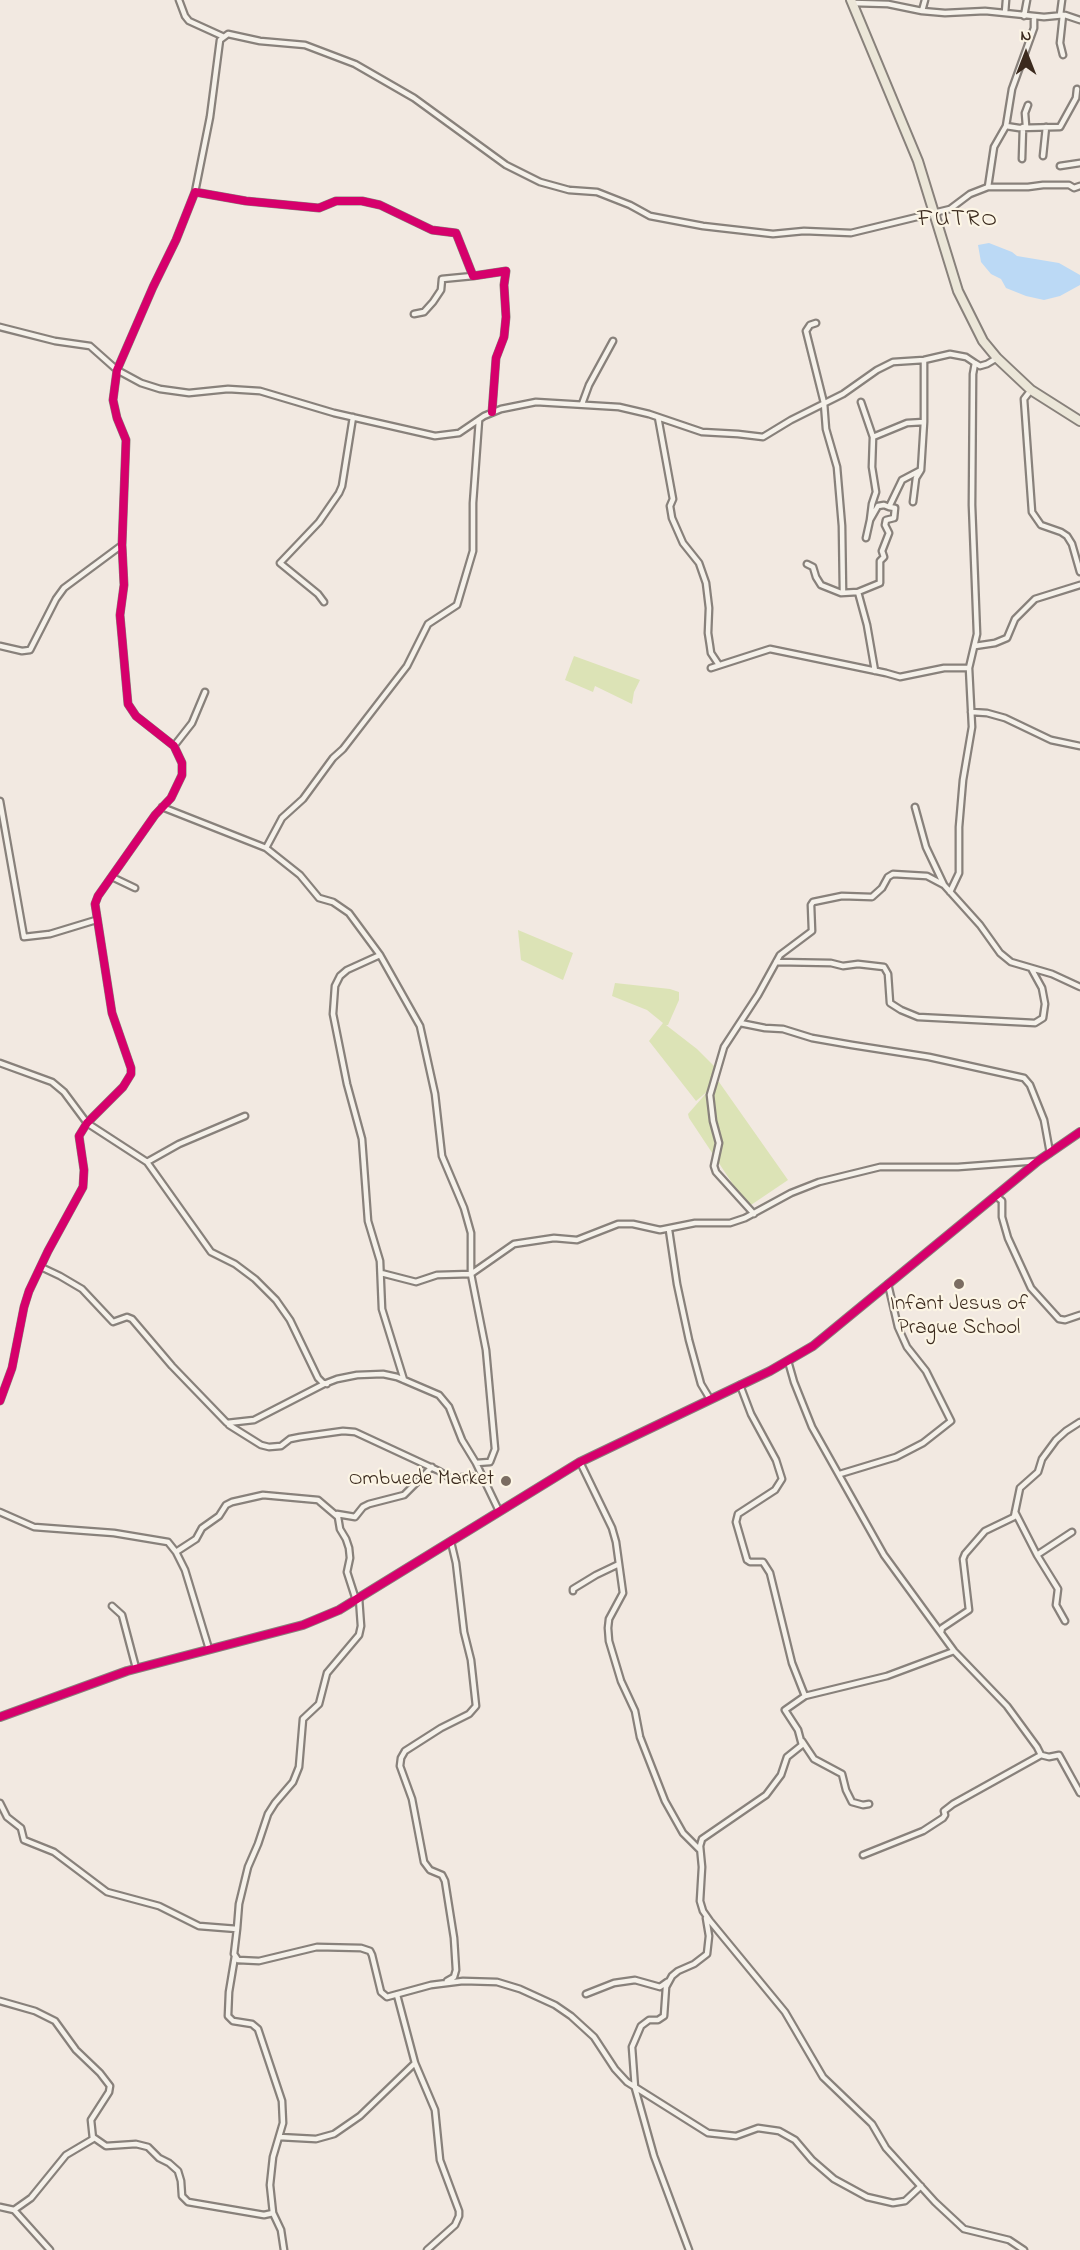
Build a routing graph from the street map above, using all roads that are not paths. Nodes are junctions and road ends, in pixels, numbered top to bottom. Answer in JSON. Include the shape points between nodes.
{"nodes":[{"id":1,"x":179,"y":0,"type":"edge"},
{"id":2,"x":925,"y":0,"type":"edge"},
{"id":3,"x":1006,"y":0,"type":"edge"},
{"id":4,"x":1027,"y":0,"type":"edge"},
{"id":5,"x":1062,"y":0,"type":"edge"},
{"id":6,"x":852,"y":2,"type":"edge"},
{"id":7,"x":922,"y":11,"type":"junction"},
{"id":8,"x":1005,"y":13,"type":"junction"},
{"id":9,"x":1061,"y":15,"type":"junction"},
{"id":10,"x":1024,"y":16,"type":"junction"},
{"id":11,"x":1034,"y":16,"type":"junction"},
{"id":12,"x":1080,"y":20,"type":"edge"},
{"id":13,"x":222,"y":36,"type":"junction"},
{"id":14,"x":1063,"y":55,"type":"dead end"},
{"id":15,"x":1077,"y":89,"type":"dead end"},
{"id":16,"x":1078,"y":98,"type":"edge"},
{"id":17,"x":1028,"y":105,"type":"dead end"},
{"id":18,"x":1006,"y":126,"type":"junction"},
{"id":19,"x":1025,"y":127,"type":"junction"},
{"id":20,"x":1046,"y":127,"type":"junction"},
{"id":21,"x":1043,"y":156,"type":"dead end"},
{"id":22,"x":1022,"y":159,"type":"dead end"},
{"id":23,"x":1080,"y":162,"type":"edge"},
{"id":24,"x":1060,"y":166,"type":"dead end"},
{"id":25,"x":1080,"y":186,"type":"edge"},
{"id":26,"x":988,"y":187,"type":"junction"},
{"id":27,"x":195,"y":192,"type":"junction"},
{"id":28,"x":933,"y":213,"type":"junction"},
{"id":29,"x":473,"y":276,"type":"junction"},
{"id":30,"x":414,"y":314,"type":"dead end"},
{"id":31,"x":816,"y":322,"type":"dead end"},
{"id":32,"x":0,"y":327,"type":"edge"},
{"id":33,"x":613,"y":341,"type":"dead end"},
{"id":34,"x":997,"y":358,"type":"junction"},
{"id":35,"x":924,"y":360,"type":"junction"},
{"id":36,"x":975,"y":363,"type":"junction"},
{"id":37,"x":117,"y":370,"type":"junction"},
{"id":38,"x":1031,"y":390,"type":"junction"},
{"id":39,"x":861,"y":402,"type":"dead end"},
{"id":40,"x":824,"y":403,"type":"junction"},
{"id":41,"x":582,"y":404,"type":"junction"},
{"id":42,"x":492,"y":412,"type":"junction"},
{"id":43,"x":353,"y":417,"type":"junction"},
{"id":44,"x":658,"y":417,"type":"junction"},
{"id":45,"x":479,"y":420,"type":"junction"},
{"id":46,"x":924,"y":422,"type":"junction"},
{"id":47,"x":1080,"y":422,"type":"edge"},
{"id":48,"x":873,"y":437,"type":"junction"},
{"id":49,"x":921,"y":470,"type":"junction"},
{"id":50,"x":913,"y":502,"type":"dead end"},
{"id":51,"x":888,"y":507,"type":"junction"},
{"id":52,"x":870,"y":520,"type":"junction"},
{"id":53,"x":866,"y":538,"type":"dead end"},
{"id":54,"x":122,"y":545,"type":"junction"},
{"id":55,"x":807,"y":564,"type":"dead end"},
{"id":56,"x":1080,"y":572,"type":"edge"},
{"id":57,"x":1080,"y":585,"type":"edge"},
{"id":58,"x":858,"y":592,"type":"junction"},
{"id":59,"x":843,"y":593,"type":"junction"},
{"id":60,"x":324,"y":602,"type":"dead end"},
{"id":61,"x":0,"y":646,"type":"edge"},
{"id":62,"x":975,"y":646,"type":"junction"},
{"id":63,"x":719,"y":665,"type":"junction"},
{"id":64,"x":711,"y":668,"type":"dead end"},
{"id":65,"x":969,"y":668,"type":"junction"},
{"id":66,"x":875,"y":671,"type":"junction"},
{"id":67,"x":205,"y":692,"type":"dead end"},
{"id":68,"x":971,"y":712,"type":"junction"},
{"id":69,"x":1080,"y":746,"type":"edge"},
{"id":70,"x":174,"y":747,"type":"junction"},
{"id":71,"x":0,"y":801,"type":"edge"},
{"id":72,"x":162,"y":807,"type":"junction"},
{"id":73,"x":915,"y":807,"type":"dead end"},
{"id":74,"x":266,"y":848,"type":"junction"},
{"id":75,"x":112,"y":877,"type":"junction"},
{"id":76,"x":945,"y":885,"type":"junction"},
{"id":77,"x":135,"y":888,"type":"dead end"},
{"id":78,"x":950,"y":892,"type":"junction"},
{"id":79,"x":96,"y":920,"type":"junction"},
{"id":80,"x":380,"y":955,"type":"junction"},
{"id":81,"x":776,"y":962,"type":"junction"},
{"id":82,"x":1031,"y":969,"type":"junction"},
{"id":83,"x":1080,"y":987,"type":"edge"},
{"id":84,"x":740,"y":1023,"type":"junction"},
{"id":85,"x":0,"y":1063,"type":"edge"},
{"id":86,"x":245,"y":1116,"type":"dead end"},
{"id":87,"x":87,"y":1123,"type":"junction"},
{"id":88,"x":1080,"y":1132,"type":"edge"},
{"id":89,"x":1050,"y":1153,"type":"junction"},
{"id":90,"x":147,"y":1161,"type":"junction"},
{"id":91,"x":1038,"y":1161,"type":"junction"},
{"id":92,"x":996,"y":1196,"type":"junction"},
{"id":93,"x":754,"y":1214,"type":"junction"},
{"id":94,"x":669,"y":1230,"type":"junction"},
{"id":95,"x":41,"y":1267,"type":"junction"},
{"id":96,"x":381,"y":1274,"type":"junction"},
{"id":97,"x":471,"y":1274,"type":"junction"},
{"id":98,"x":888,"y":1284,"type":"junction"},
{"id":99,"x":1080,"y":1316,"type":"edge"},
{"id":100,"x":788,"y":1361,"type":"junction"},
{"id":101,"x":404,"y":1380,"type":"junction"},
{"id":102,"x":328,"y":1384,"type":"junction"},
{"id":103,"x":740,"y":1385,"type":"junction"},
{"id":104,"x":710,"y":1399,"type":"junction"},
{"id":105,"x":0,"y":1401,"type":"edge"},
{"id":106,"x":1080,"y":1422,"type":"edge"},
{"id":107,"x":226,"y":1423,"type":"junction"},
{"id":108,"x":580,"y":1462,"type":"junction"},
{"id":109,"x":476,"y":1463,"type":"junction"},
{"id":110,"x":432,"y":1467,"type":"junction"},
{"id":111,"x":840,"y":1474,"type":"junction"},
{"id":112,"x":482,"y":1476,"type":"junction"},
{"id":113,"x":499,"y":1511,"type":"junction"},
{"id":114,"x":1014,"y":1511,"type":"junction"},
{"id":115,"x":0,"y":1512,"type":"edge"},
{"id":116,"x":336,"y":1514,"type":"junction"},
{"id":117,"x":1072,"y":1532,"type":"dead end"},
{"id":118,"x":452,"y":1542,"type":"junction"},
{"id":119,"x":176,"y":1552,"type":"junction"},
{"id":120,"x":1036,"y":1555,"type":"junction"},
{"id":121,"x":619,"y":1564,"type":"junction"},
{"id":122,"x":573,"y":1591,"type":"dead end"},
{"id":123,"x":358,"y":1599,"type":"junction"},
{"id":124,"x":112,"y":1606,"type":"dead end"},
{"id":125,"x":1065,"y":1621,"type":"dead end"},
{"id":126,"x":941,"y":1633,"type":"junction"},
{"id":127,"x":209,"y":1649,"type":"junction"},
{"id":128,"x":954,"y":1651,"type":"junction"},
{"id":129,"x":136,"y":1668,"type":"junction"},
{"id":130,"x":805,"y":1696,"type":"junction"},
{"id":131,"x":0,"y":1717,"type":"edge"},
{"id":132,"x":801,"y":1740,"type":"junction"},
{"id":133,"x":1041,"y":1755,"type":"junction"},
{"id":134,"x":1080,"y":1793,"type":"edge"},
{"id":135,"x":0,"y":1803,"type":"edge"},
{"id":136,"x":869,"y":1804,"type":"dead end"},
{"id":137,"x":700,"y":1850,"type":"junction"},
{"id":138,"x":862,"y":1855,"type":"dead end"},
{"id":139,"x":705,"y":1915,"type":"junction"},
{"id":140,"x":237,"y":1929,"type":"junction"},
{"id":141,"x":709,"y":1936,"type":"junction"},
{"id":142,"x":724,"y":1937,"type":"junction"},
{"id":143,"x":235,"y":1956,"type":"junction"},
{"id":144,"x":668,"y":1982,"type":"junction"},
{"id":145,"x":442,"y":1983,"type":"junction"},
{"id":146,"x":586,"y":1994,"type":"dead end"},
{"id":147,"x":397,"y":1995,"type":"junction"},
{"id":148,"x":0,"y":2001,"type":"edge"},
{"id":149,"x":415,"y":2063,"type":"junction"},
{"id":150,"x":635,"y":2088,"type":"junction"},
{"id":151,"x":93,"y":2137,"type":"junction"},
{"id":152,"x":279,"y":2137,"type":"junction"},
{"id":153,"x":921,"y":2187,"type":"junction"},
{"id":154,"x":0,"y":2207,"type":"edge"},
{"id":155,"x":14,"y":2210,"type":"junction"},
{"id":156,"x":273,"y":2214,"type":"junction"},
{"id":157,"x":50,"y":2250,"type":"edge"},
{"id":158,"x":284,"y":2250,"type":"edge"},
{"id":159,"x":427,"y":2250,"type":"edge"},
{"id":160,"x":689,"y":2250,"type":"edge"},
{"id":161,"x":1024,"y":2250,"type":"edge"}],
"edges":[{"from":1,"to":13,"type":"street","via":[[189,21]]},
{"from":2,"to":7,"type":"street"},
{"from":3,"to":8,"type":"street"},
{"from":4,"to":10,"type":"street"},
{"from":5,"to":9,"type":"street"},
{"from":6,"to":7,"type":"street"},
{"from":6,"to":28,"type":"main road","via":[[909,136]]},
{"from":7,"to":8,"type":"street"},
{"from":8,"to":10,"type":"street"},
{"from":9,"to":11,"type":"street"},
{"from":9,"to":12,"type":"street"},
{"from":9,"to":14,"type":"street"},
{"from":10,"to":11,"type":"street"},
{"from":11,"to":18,"type":"street","via":[[1034,27],[1012,89]]},
{"from":13,"to":27,"type":"street"},
{"from":13,"to":28,"type":"street","via":[[305,45],[355,64],[414,98],[519,172],[556,187],[605,195],[650,216],[761,233],[851,234]]},
{"from":15,"to":16,"type":"street"},
{"from":16,"to":20,"type":"street","via":[[1060,127]]},
{"from":17,"to":19,"type":"street"},
{"from":18,"to":19,"type":"street"},
{"from":18,"to":26,"type":"street","via":[[994,147]]},
{"from":19,"to":20,"type":"street"},
{"from":19,"to":22,"type":"street"},
{"from":20,"to":21,"type":"street"},
{"from":23,"to":24,"type":"street"},
{"from":25,"to":26,"type":"street"},
{"from":26,"to":28,"type":"street","via":[[950,209]]},
{"from":27,"to":29,"type":"street","via":[[320,208],[346,200],[374,203],[423,226],[456,233]]},
{"from":27,"to":37,"type":"street"},
{"from":28,"to":34,"type":"main road","via":[[958,291],[983,341]]},
{"from":29,"to":30,"type":"street","via":[[442,279],[441,290],[432,302],[423,312]]},
{"from":29,"to":42,"type":"street","via":[[507,272],[504,337],[496,357]]},
{"from":31,"to":40,"type":"street","via":[[806,331]]},
{"from":32,"to":37,"type":"street","via":[[90,346]]},
{"from":33,"to":41,"type":"street"},
{"from":34,"to":36,"type":"street","via":[[980,366]]},
{"from":34,"to":38,"type":"main road"},
{"from":35,"to":36,"type":"street","via":[[956,354]]},
{"from":35,"to":40,"type":"street","via":[[893,362]]},
{"from":35,"to":46,"type":"street"},
{"from":36,"to":62,"type":"street"},
{"from":37,"to":43,"type":"street","via":[[160,389],[189,393],[260,391]]},
{"from":37,"to":54,"type":"street","via":[[113,400],[126,440]]},
{"from":38,"to":47,"type":"main road"},
{"from":38,"to":56,"type":"street","via":[[1024,399],[1032,512],[1041,525],[1067,536]]},
{"from":39,"to":48,"type":"street"},
{"from":40,"to":44,"type":"street","via":[[760,438],[702,432]]},
{"from":40,"to":59,"type":"street","via":[[839,482]]},
{"from":41,"to":42,"type":"street","via":[[536,402]]},
{"from":41,"to":44,"type":"street","via":[[620,407]]},
{"from":42,"to":45,"type":"street"},
{"from":43,"to":45,"type":"street","via":[[435,436],[459,433]]},
{"from":43,"to":60,"type":"street","via":[[339,493],[319,522],[280,563]]},
{"from":44,"to":63,"type":"street","via":[[673,499],[672,518],[704,578],[710,608],[711,653]]},
{"from":45,"to":74,"type":"street","via":[[473,551],[457,605],[428,624],[397,680],[303,800],[282,818]]},
{"from":46,"to":48,"type":"street","via":[[907,423]]},
{"from":46,"to":49,"type":"street"},
{"from":48,"to":52,"type":"street","via":[[876,492]]},
{"from":49,"to":50,"type":"street"},
{"from":49,"to":51,"type":"street","via":[[902,480]]},
{"from":51,"to":52,"type":"street","via":[[878,506]]},
{"from":51,"to":58,"type":"street","via":[[895,508],[894,518],[886,520],[889,533],[880,561],[880,582]]},
{"from":52,"to":53,"type":"street"},
{"from":54,"to":61,"type":"street","via":[[64,588],[30,650]]},
{"from":54,"to":70,"type":"street","via":[[121,623],[128,704],[136,716]]},
{"from":55,"to":59,"type":"street","via":[[813,567],[821,585]]},
{"from":57,"to":62,"type":"street","via":[[1035,599],[1015,619],[1007,638]]},
{"from":58,"to":59,"type":"street"},
{"from":58,"to":66,"type":"street"},
{"from":62,"to":65,"type":"street"},
{"from":63,"to":64,"type":"street"},
{"from":63,"to":66,"type":"street","via":[[774,649]]},
{"from":65,"to":66,"type":"street","via":[[945,668],[903,678]]},
{"from":65,"to":68,"type":"street"},
{"from":67,"to":70,"type":"street","via":[[192,723]]},
{"from":68,"to":69,"type":"street","via":[[1005,718],[1052,740]]},
{"from":68,"to":78,"type":"street","via":[[971,741],[959,826],[959,873]]},
{"from":70,"to":72,"type":"street","via":[[182,763],[182,775]]},
{"from":71,"to":79,"type":"street","via":[[24,937],[50,934]]},
{"from":72,"to":74,"type":"street"},
{"from":72,"to":75,"type":"street"},
{"from":73,"to":76,"type":"street","via":[[926,847]]},
{"from":74,"to":80,"type":"street","via":[[300,875],[319,898],[349,913]]},
{"from":75,"to":77,"type":"street"},
{"from":75,"to":79,"type":"street","via":[[95,904]]},
{"from":76,"to":78,"type":"street"},
{"from":76,"to":81,"type":"street","via":[[927,876],[893,874],[872,897],[842,896],[815,901],[811,905],[812,931],[785,950]]},
{"from":78,"to":82,"type":"street","via":[[1000,953]]},
{"from":79,"to":87,"type":"street","via":[[112,1013],[131,1071],[123,1087]]},
{"from":80,"to":96,"type":"street","via":[[340,976],[335,986],[333,1014],[362,1139],[368,1221]]},
{"from":80,"to":97,"type":"street","via":[[420,1026],[435,1094],[442,1156],[471,1233]]},
{"from":81,"to":82,"type":"street","via":[[882,967],[888,972],[890,1003],[918,1017],[1035,1023],[1042,1020],[1046,1004]]},
{"from":81,"to":84,"type":"street"},
{"from":82,"to":83,"type":"street"},
{"from":84,"to":89,"type":"street","via":[[1024,1077],[1044,1120]]},
{"from":84,"to":93,"type":"street","via":[[724,1047],[711,1090],[719,1145],[714,1165]]},
{"from":85,"to":87,"type":"street","via":[[52,1082]]},
{"from":86,"to":90,"type":"street"},
{"from":87,"to":90,"type":"street"},
{"from":87,"to":95,"type":"street","via":[[78,1141],[83,1187]]},
{"from":88,"to":89,"type":"street"},
{"from":89,"to":91,"type":"street"},
{"from":90,"to":102,"type":"street","via":[[211,1252],[235,1264],[276,1300],[318,1378]]},
{"from":91,"to":92,"type":"street"},
{"from":91,"to":93,"type":"street","via":[[879,1167],[819,1182]]},
{"from":92,"to":98,"type":"street"},
{"from":92,"to":99,"type":"street","via":[[1002,1201],[1008,1238],[1031,1288],[1060,1320]]},
{"from":93,"to":94,"type":"street","via":[[730,1223],[695,1223]]},
{"from":94,"to":97,"type":"street","via":[[623,1223],[578,1240],[522,1242],[503,1250]]},
{"from":94,"to":104,"type":"street","via":[[689,1340],[701,1384]]},
{"from":95,"to":105,"type":"street","via":[[24,1307],[12,1368]]},
{"from":95,"to":107,"type":"street","via":[[82,1289],[113,1322],[132,1319]]},
{"from":96,"to":97,"type":"street","via":[[416,1282],[437,1275]]},
{"from":96,"to":101,"type":"street","via":[[382,1309]]},
{"from":97,"to":109,"type":"street","via":[[486,1350],[495,1449],[490,1462]]},
{"from":98,"to":100,"type":"street","via":[[813,1346]]},
{"from":98,"to":111,"type":"street","via":[[907,1347],[926,1371],[951,1421],[896,1457]]},
{"from":100,"to":103,"type":"street"},
{"from":100,"to":111,"type":"street","via":[[812,1427]]},
{"from":101,"to":102,"type":"street","via":[[368,1374]]},
{"from":101,"to":109,"type":"street","via":[[444,1400]]},
{"from":102,"to":107,"type":"street","via":[[254,1420]]},
{"from":103,"to":104,"type":"street"},
{"from":103,"to":130,"type":"street","via":[[782,1479],[736,1519],[747,1560],[763,1562],[770,1574],[792,1664]]},
{"from":104,"to":108,"type":"street"},
{"from":106,"to":114,"type":"street","via":[[1061,1435],[1042,1459],[1038,1472],[1020,1488]]},
{"from":107,"to":110,"type":"street","via":[[269,1447],[300,1437],[355,1432]]},
{"from":108,"to":113,"type":"street"},
{"from":108,"to":121,"type":"street","via":[[613,1532]]},
{"from":109,"to":112,"type":"street"},
{"from":110,"to":112,"type":"street","via":[[452,1478]]},
{"from":110,"to":116,"type":"street","via":[[404,1495],[369,1504],[355,1517]]},
{"from":111,"to":126,"type":"street","via":[[884,1555]]},
{"from":112,"to":113,"type":"street"},
{"from":113,"to":118,"type":"street"},
{"from":114,"to":120,"type":"street"},
{"from":114,"to":126,"type":"street","via":[[1012,1519],[985,1531],[963,1556],[969,1610],[942,1628]]},
{"from":115,"to":119,"type":"street","via":[[34,1527],[160,1540],[168,1542]]},
{"from":116,"to":119,"type":"street","via":[[318,1500],[252,1497],[228,1503],[196,1539]]},
{"from":116,"to":123,"type":"street","via":[[348,1542],[347,1572]]},
{"from":117,"to":120,"type":"street"},
{"from":118,"to":123,"type":"street"},
{"from":118,"to":145,"type":"street","via":[[476,1703],[469,1714],[405,1751],[400,1766],[412,1798],[424,1862],[445,1881],[456,1970],[454,1977]]},
{"from":119,"to":127,"type":"street"},
{"from":120,"to":125,"type":"street","via":[[1058,1589],[1056,1605]]},
{"from":121,"to":122,"type":"street"},
{"from":121,"to":137,"type":"street","via":[[623,1593],[608,1623],[609,1641],[660,1790],[683,1833]]},
{"from":123,"to":127,"type":"street","via":[[303,1625]]},
{"from":123,"to":140,"type":"street","via":[[358,1635],[327,1673],[319,1704],[303,1719],[299,1767],[292,1784],[268,1814],[248,1867]]},
{"from":124,"to":129,"type":"street","via":[[122,1615]]},
{"from":126,"to":128,"type":"street"},
{"from":127,"to":129,"type":"street"},
{"from":128,"to":130,"type":"street","via":[[888,1676]]},
{"from":128,"to":133,"type":"street","via":[[1007,1706]]},
{"from":129,"to":131,"type":"street"},
{"from":130,"to":132,"type":"street","via":[[785,1710]]},
{"from":132,"to":136,"type":"street","via":[[814,1759],[842,1774],[852,1802]]},
{"from":132,"to":137,"type":"street","via":[[801,1746],[787,1757],[783,1772],[768,1794],[705,1836]]},
{"from":133,"to":134,"type":"street","via":[[1059,1755]]},
{"from":133,"to":138,"type":"street","via":[[953,1804],[943,1818],[923,1831]]},
{"from":135,"to":140,"type":"street","via":[[7,1817],[21,1828],[24,1840],[54,1852],[107,1892],[159,1906],[199,1926]]},
{"from":137,"to":139,"type":"street","via":[[700,1901]]},
{"from":139,"to":141,"type":"street"},
{"from":139,"to":142,"type":"street"},
{"from":140,"to":143,"type":"street"},
{"from":141,"to":142,"type":"street","via":[[712,1929]]},
{"from":141,"to":144,"type":"street","via":[[707,1954],[678,1971]]},
{"from":142,"to":153,"type":"street","via":[[781,2007],[823,2077],[872,2124],[886,2148]]},
{"from":143,"to":147,"type":"street","via":[[241,1961],[253,1961],[317,1947],[366,1949],[375,1962],[381,1992],[387,1997]]},
{"from":143,"to":152,"type":"street","via":[[228,2016],[258,2030],[281,2093],[283,2117]]},
{"from":144,"to":146,"type":"street","via":[[660,1987],[635,1980],[614,1983]]},
{"from":144,"to":150,"type":"street","via":[[664,2016],[645,2022],[633,2040]]},
{"from":145,"to":147,"type":"street"},
{"from":145,"to":150,"type":"street","via":[[497,1982],[555,2005],[594,2037],[620,2076]]},
{"from":147,"to":149,"type":"street"},
{"from":148,"to":151,"type":"street","via":[[35,2011],[55,2022],[109,2084],[109,2091],[91,2120]]},
{"from":149,"to":152,"type":"street","via":[[360,2116],[334,2134],[316,2139]]},
{"from":149,"to":159,"type":"street","via":[[435,2110],[440,2160],[459,2216],[455,2225]]},
{"from":150,"to":153,"type":"street","via":[[708,2133],[729,2136],[758,2128],[791,2136],[827,2174],[867,2197],[901,2203]]},
{"from":150,"to":160,"type":"street","via":[[654,2156]]},
{"from":151,"to":155,"type":"street","via":[[66,2155],[31,2198]]},
{"from":151,"to":156,"type":"street","via":[[106,2146],[146,2145],[178,2171],[182,2196],[188,2202]]},
{"from":152,"to":156,"type":"street","via":[[271,2175]]},
{"from":153,"to":161,"type":"street","via":[[964,2229],[1009,2240]]},
{"from":154,"to":155,"type":"street"},
{"from":155,"to":157,"type":"street"},
{"from":156,"to":158,"type":"street"}]}
